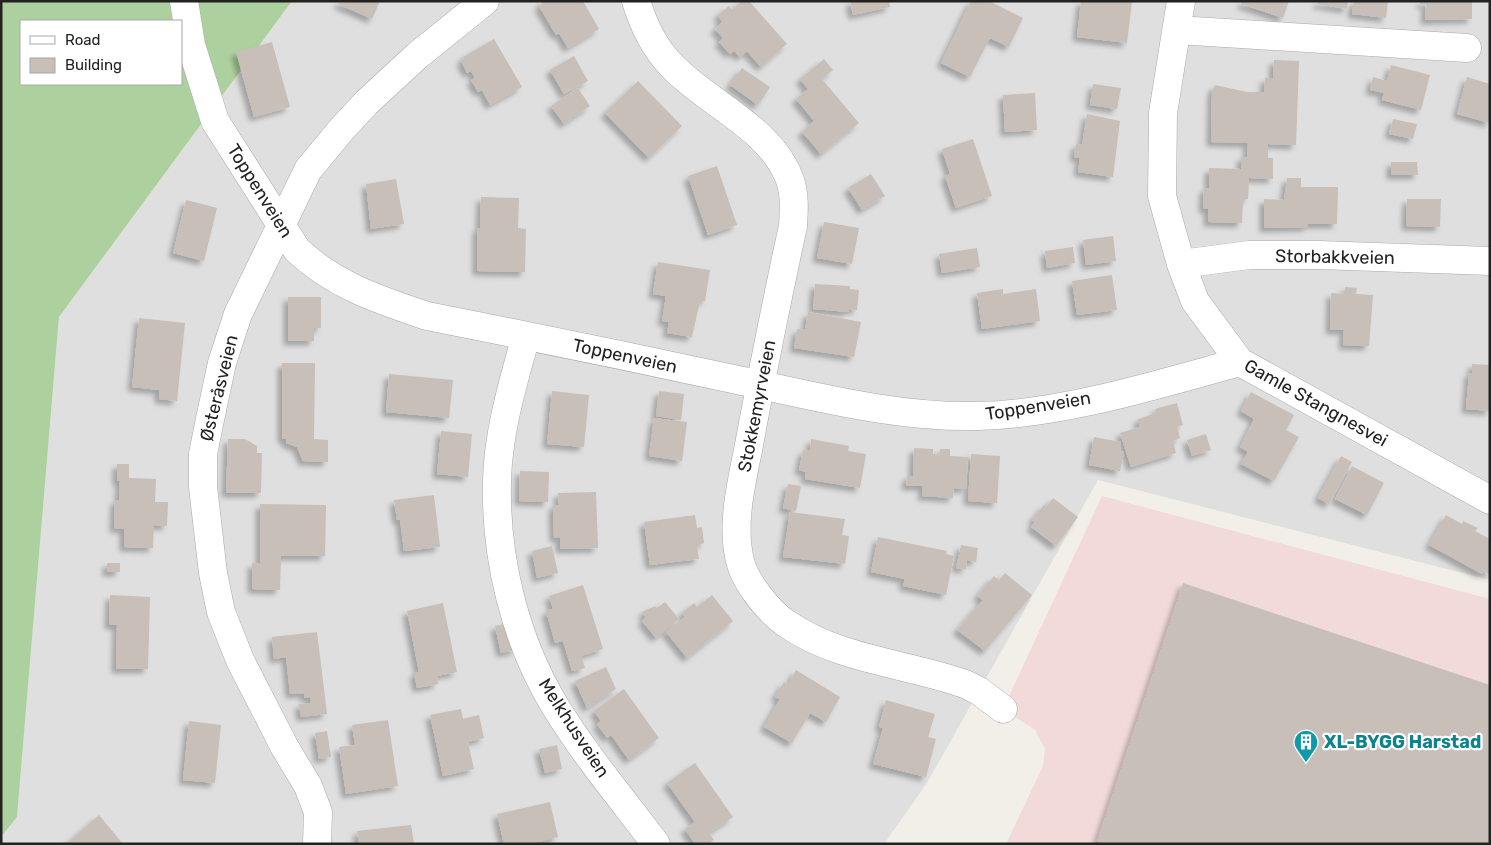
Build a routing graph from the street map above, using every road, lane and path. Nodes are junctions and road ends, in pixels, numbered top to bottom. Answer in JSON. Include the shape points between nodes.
{"nodes":[{"id":1,"x":184,"y":1,"type":"edge"},
{"id":2,"x":485,"y":1,"type":"edge"},
{"id":3,"x":636,"y":1,"type":"edge"},
{"id":4,"x":1182,"y":1,"type":"edge"},
{"id":5,"x":1177,"y":30,"type":"junction"},
{"id":6,"x":1467,"y":48,"type":"dead end"},
{"id":7,"x":281,"y":223,"type":"junction"},
{"id":8,"x":1490,"y":261,"type":"edge"},
{"id":9,"x":1181,"y":264,"type":"junction"},
{"id":10,"x":526,"y":336,"type":"junction"},
{"id":11,"x":1240,"y":362,"type":"junction"},
{"id":12,"x":760,"y":385,"type":"junction"},
{"id":13,"x":1490,"y":500,"type":"edge"},
{"id":14,"x":1003,"y":710,"type":"dead end"},
{"id":15,"x":317,"y":844,"type":"edge"},
{"id":16,"x":656,"y":844,"type":"edge"}],
"edges":[{"from":1,"to":7,"type":"street","name":"Toppenveien","via":[[191,45],[215,121]]},
{"from":2,"to":7,"type":"street","name":"Østeråsveien","via":[[418,54],[341,130],[308,170]]},
{"from":3,"to":12,"type":"street","name":"Stokkemyrveien","via":[[656,48],[674,68],[761,138],[780,161],[790,181],[793,226]]},
{"from":4,"to":5,"type":"street","name":"Gamle Stangnesvei"},
{"from":5,"to":6,"type":"street"},
{"from":5,"to":9,"type":"street","name":"Gamle Stangnesvei","via":[[1163,113],[1162,196]]},
{"from":7,"to":10,"type":"street","name":"Toppenveien","via":[[297,250],[313,265],[368,296],[427,316]]},
{"from":7,"to":15,"type":"street","name":"Østeråsveien","via":[[238,314],[222,363],[203,454],[203,487],[221,612],[240,660],[308,786],[318,812]]},
{"from":8,"to":9,"type":"street","name":"Storbakkveien","via":[[1269,255]]},
{"from":9,"to":11,"type":"street","name":"Gamle Stangnesvei","via":[[1195,301]]},
{"from":10,"to":12,"type":"street","name":"Toppenveien"},
{"from":10,"to":16,"type":"street","name":"Melkhusveien","via":[[511,393],[497,480],[504,566],[512,603],[534,663],[555,705],[583,748]]},
{"from":11,"to":12,"type":"street","name":"Toppenveien","via":[[1076,403],[981,416],[936,416],[886,410]]},
{"from":11,"to":13,"type":"street","name":"Gamle Stangnesvei"},
{"from":12,"to":14,"type":"street","name":"Stokkemyrveien","via":[[737,510],[736,535],[741,563],[768,608],[786,623],[835,649],[957,681],[979,691]]}]}
